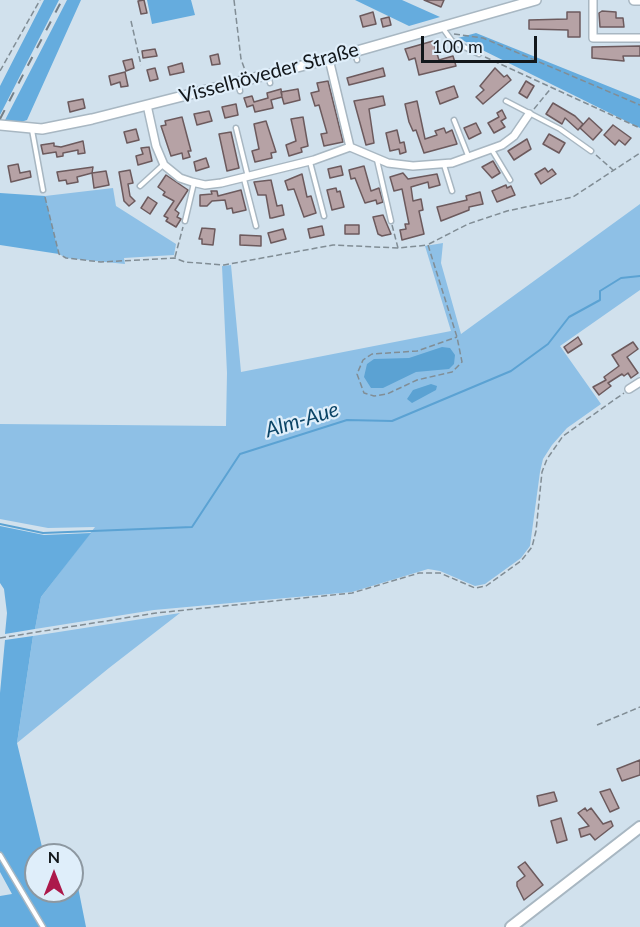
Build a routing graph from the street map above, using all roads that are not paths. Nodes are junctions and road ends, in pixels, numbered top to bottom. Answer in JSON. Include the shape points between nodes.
{"nodes":[{"id":1,"x":536,"y":0,"type":"edge"},
{"id":2,"x":593,"y":0,"type":"edge"},
{"id":3,"x":634,"y":0,"type":"edge"},
{"id":4,"x":640,"y":0,"type":"edge"},
{"id":5,"x":515,"y":2,"type":"edge"},
{"id":6,"x":444,"y":31,"type":"junction"},
{"id":7,"x":640,"y":38,"type":"edge"},
{"id":8,"x":479,"y":54,"type":"road end"},
{"id":9,"x":329,"y":59,"type":"junction"},
{"id":10,"x":506,"y":101,"type":"dead end"},
{"id":11,"x":147,"y":105,"type":"junction"},
{"id":12,"x":529,"y":114,"type":"junction"},
{"id":13,"x":454,"y":120,"type":"dead end"},
{"id":14,"x":0,"y":125,"type":"edge"},
{"id":15,"x":236,"y":128,"type":"dead end"},
{"id":16,"x":32,"y":129,"type":"junction"},
{"id":17,"x":350,"y":147,"type":"junction"},
{"id":18,"x":492,"y":150,"type":"junction"},
{"id":19,"x":591,"y":151,"type":"road end"},
{"id":20,"x":470,"y":158,"type":"junction"},
{"id":21,"x":377,"y":160,"type":"junction"},
{"id":22,"x":310,"y":161,"type":"junction"},
{"id":23,"x":444,"y":164,"type":"junction"},
{"id":24,"x":164,"y":165,"type":"junction"},
{"id":25,"x":246,"y":177,"type":"junction"},
{"id":26,"x":510,"y":180,"type":"dead end"},
{"id":27,"x":194,"y":183,"type":"junction"},
{"id":28,"x":140,"y":186,"type":"dead end"},
{"id":29,"x":43,"y":190,"type":"road end"},
{"id":30,"x":452,"y":191,"type":"dead end"},
{"id":31,"x":324,"y":216,"type":"dead end"},
{"id":32,"x":185,"y":221,"type":"road end"},
{"id":33,"x":391,"y":221,"type":"road end"},
{"id":34,"x":255,"y":226,"type":"dead end"},
{"id":35,"x":640,"y":382,"type":"edge"},
{"id":36,"x":629,"y":389,"type":"road end"},
{"id":37,"x":640,"y":827,"type":"edge"},
{"id":38,"x":0,"y":855,"type":"edge"},
{"id":39,"x":43,"y":927,"type":"edge"},
{"id":40,"x":511,"y":927,"type":"edge"}],
"edges":[{"from":1,"to":5,"type":"street","name":"Visselhöveder Straße"},
{"from":2,"to":7,"type":"street","via":[[592,39]]},
{"from":3,"to":4,"type":"street"},
{"from":5,"to":6,"type":"street","name":"Visselhöveder Straße"},
{"from":6,"to":8,"type":"lane","via":[[457,44]]},
{"from":6,"to":9,"type":"street","name":"Visselhöveder Straße","via":[[356,56]]},
{"from":9,"to":11,"type":"street","name":"Visselhöveder Straße","via":[[239,87]]},
{"from":9,"to":17,"type":"street"},
{"from":10,"to":12,"type":"lane"},
{"from":11,"to":16,"type":"street","name":"Visselhöveder Straße"},
{"from":11,"to":24,"type":"street"},
{"from":12,"to":18,"type":"street","via":[[514,136]]},
{"from":12,"to":19,"type":"lane","via":[[560,129]]},
{"from":13,"to":20,"type":"lane"},
{"from":14,"to":16,"type":"street","name":"Visselhöveder Straße"},
{"from":15,"to":25,"type":"lane"},
{"from":16,"to":29,"type":"lane"},
{"from":17,"to":21,"type":"street"},
{"from":17,"to":22,"type":"street"},
{"from":18,"to":20,"type":"street"},
{"from":18,"to":26,"type":"lane"},
{"from":20,"to":23,"type":"street"},
{"from":21,"to":23,"type":"street","via":[[413,166]]},
{"from":21,"to":33,"type":"lane"},
{"from":22,"to":25,"type":"street"},
{"from":22,"to":31,"type":"lane"},
{"from":23,"to":30,"type":"lane"},
{"from":24,"to":27,"type":"street"},
{"from":24,"to":28,"type":"lane"},
{"from":25,"to":27,"type":"street","via":[[213,184]]},
{"from":25,"to":34,"type":"lane"},
{"from":27,"to":32,"type":"lane"},
{"from":35,"to":36,"type":"street"},
{"from":37,"to":40,"type":"main road"},
{"from":38,"to":39,"type":"lane"}]}
